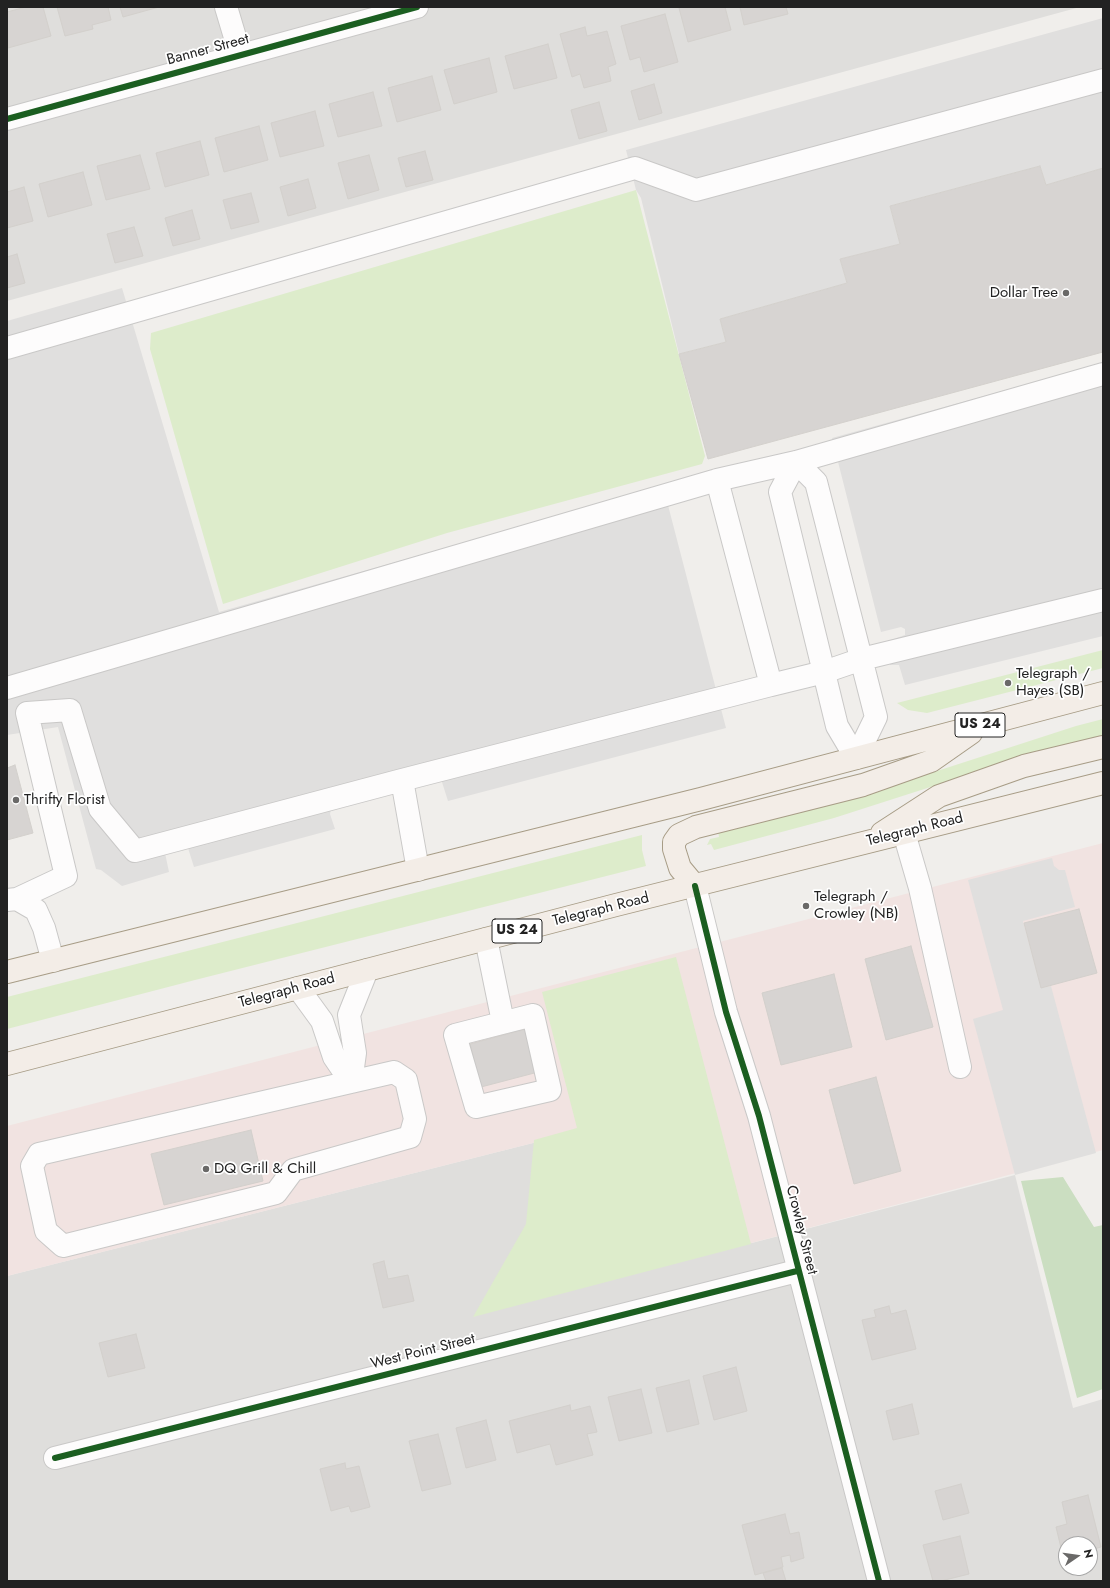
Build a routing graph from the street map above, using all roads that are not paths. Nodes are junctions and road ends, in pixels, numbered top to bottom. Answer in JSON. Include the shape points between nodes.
{"nodes":[{"id":1,"x":226,"y":7,"type":"edge"},
{"id":2,"x":417,"y":7,"type":"edge"},
{"id":3,"x":240,"y":54,"type":"junction"},
{"id":4,"x":1103,"y":80,"type":"edge"},
{"id":5,"x":7,"y":119,"type":"edge"},
{"id":6,"x":7,"y":348,"type":"edge"},
{"id":7,"x":1103,"y":374,"type":"edge"},
{"id":8,"x":796,"y":462,"type":"junction"},
{"id":9,"x":717,"y":480,"type":"junction"},
{"id":10,"x":1103,"y":600,"type":"edge"},
{"id":11,"x":862,"y":659,"type":"junction"},
{"id":12,"x":824,"y":672,"type":"junction"},
{"id":13,"x":771,"y":685,"type":"junction"},
{"id":14,"x":13,"y":686,"type":"edge"},
{"id":15,"x":1103,"y":693,"type":"edge"},
{"id":16,"x":27,"y":713,"type":"junction"},
{"id":17,"x":984,"y":724,"type":"junction"},
{"id":18,"x":1103,"y":747,"type":"edge"},
{"id":19,"x":856,"y":758,"type":"junction"},
{"id":20,"x":402,"y":780,"type":"junction"},
{"id":21,"x":1103,"y":783,"type":"edge"},
{"id":22,"x":904,"y":833,"type":"junction"},
{"id":23,"x":866,"y":843,"type":"junction"},
{"id":24,"x":418,"y":870,"type":"junction"},
{"id":25,"x":695,"y":886,"type":"junction"},
{"id":26,"x":12,"y":900,"type":"edge"},
{"id":27,"x":486,"y":939,"type":"junction"},
{"id":28,"x":52,"y":961,"type":"junction"},
{"id":29,"x":367,"y":970,"type":"junction"},
{"id":30,"x":7,"y":972,"type":"edge"},
{"id":31,"x":298,"y":988,"type":"junction"},
{"id":32,"x":503,"y":1022,"type":"junction"},
{"id":33,"x":7,"y":1064,"type":"edge"},
{"id":34,"x":960,"y":1067,"type":"dead end"},
{"id":35,"x":351,"y":1082,"type":"junction"},
{"id":36,"x":797,"y":1271,"type":"junction"},
{"id":37,"x":55,"y":1458,"type":"dead end"},
{"id":38,"x":879,"y":1581,"type":"edge"}],
"edges":[{"from":1,"to":3,"type":"street"},
{"from":2,"to":3,"type":"street","name":"Banner Street"},
{"from":3,"to":5,"type":"street","name":"Banner Street"},
{"from":4,"to":6,"type":"street","via":[[696,190],[635,168]]},
{"from":7,"to":8,"type":"street"},
{"from":8,"to":9,"type":"street"},
{"from":8,"to":11,"type":"street","via":[[816,482]]},
{"from":8,"to":12,"type":"street","via":[[780,492]]},
{"from":9,"to":13,"type":"street"},
{"from":9,"to":14,"type":"street"},
{"from":10,"to":11,"type":"street"},
{"from":11,"to":12,"type":"street"},
{"from":11,"to":19,"type":"street","via":[[876,717]]},
{"from":12,"to":13,"type":"street"},
{"from":12,"to":19,"type":"street","via":[[837,726]]},
{"from":13,"to":20,"type":"street"},
{"from":14,"to":16,"type":"street"},
{"from":15,"to":17,"type":"main road","number":"US 24"},
{"from":16,"to":20,"type":"street","via":[[70,710],[100,809],[135,851]]},
{"from":16,"to":26,"type":"street","via":[[66,876]]},
{"from":17,"to":19,"type":"main road","number":"US 24"},
{"from":17,"to":25,"type":"main road","via":[[931,761],[877,780],[696,827],[679,835],[674,842],[674,850],[680,868]]},
{"from":18,"to":23,"type":"main road","via":[[1024,766],[939,796]]},
{"from":19,"to":24,"type":"main road","number":"US 24"},
{"from":20,"to":24,"type":"street"},
{"from":21,"to":22,"type":"main road","name":"Telegraph Road","number":"US 24"},
{"from":22,"to":23,"type":"main road","name":"Telegraph Road","number":"US 24"},
{"from":22,"to":34,"type":"street","via":[[920,888]]},
{"from":23,"to":25,"type":"main road","name":"Telegraph Road","number":"US 24"},
{"from":24,"to":28,"type":"main road","number":"US 24"},
{"from":25,"to":27,"type":"main road","name":"Telegraph Road","number":"US 24"},
{"from":25,"to":36,"type":"street","name":"Crowley Street","via":[[726,1012],[758,1116]]},
{"from":26,"to":28,"type":"street","via":[[36,910],[44,928]]},
{"from":27,"to":29,"type":"main road","name":"Telegraph Road","number":"US 24"},
{"from":27,"to":32,"type":"street"},
{"from":28,"to":30,"type":"main road","number":"US 24"},
{"from":29,"to":31,"type":"main road","name":"Telegraph Road","number":"US 24"},
{"from":29,"to":35,"type":"street","via":[[349,1014],[355,1053]]},
{"from":31,"to":33,"type":"main road","name":"Telegraph Road","number":"US 24"},
{"from":31,"to":35,"type":"street","via":[[322,1021],[334,1057]]},
{"from":32,"to":32,"type":"street","via":[[533,1015],[550,1090],[476,1107],[456,1035]]},
{"from":35,"to":35,"type":"street","via":[[39,1154],[32,1166],[46,1231],[63,1246],[276,1193],[293,1170],[410,1137],[415,1119],[406,1080],[394,1072]]},
{"from":36,"to":37,"type":"street","name":"West Point Street"},
{"from":36,"to":38,"type":"street","name":"Crowley Street"}]}
